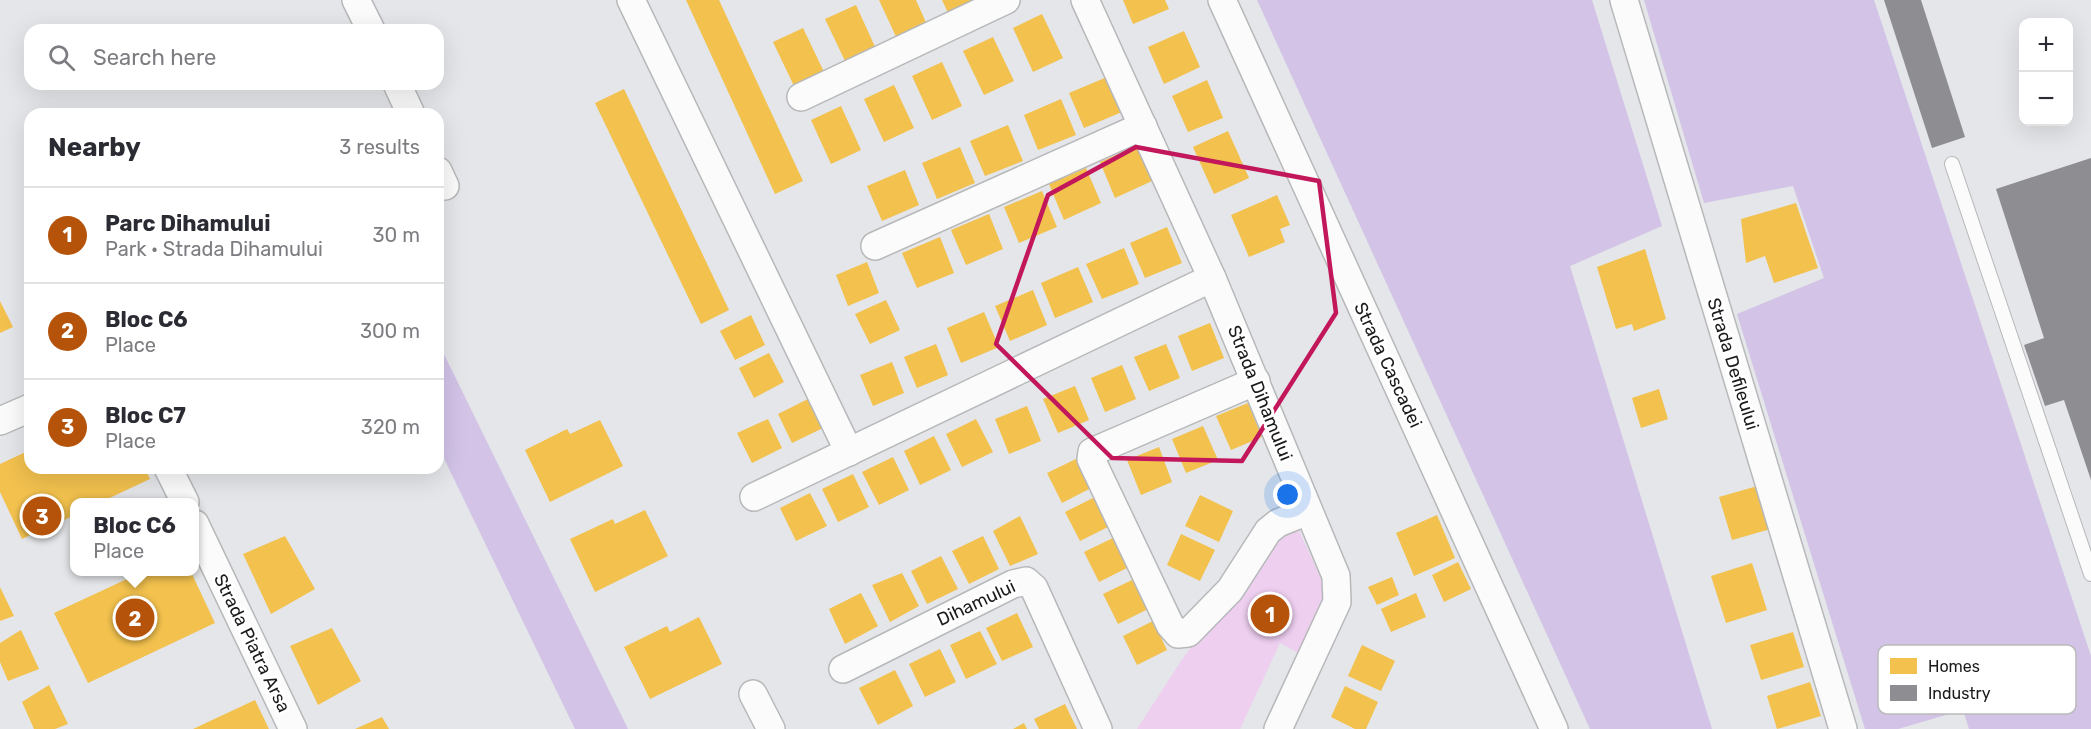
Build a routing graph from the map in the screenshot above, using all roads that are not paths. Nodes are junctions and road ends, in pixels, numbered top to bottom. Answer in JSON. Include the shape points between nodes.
{"nodes":[{"id":1,"x":356,"y":0,"type":"edge"},
{"id":2,"x":631,"y":0,"type":"edge"},
{"id":3,"x":1006,"y":0,"type":"edge"},
{"id":4,"x":1085,"y":0,"type":"edge"},
{"id":5,"x":1222,"y":0,"type":"edge"},
{"id":6,"x":1624,"y":0,"type":"edge"},
{"id":7,"x":368,"y":24,"type":"edge"},
{"id":8,"x":400,"y":90,"type":"edge"},
{"id":9,"x":801,"y":97,"type":"dead end"},
{"id":10,"x":408,"y":108,"type":"edge"},
{"id":11,"x":1143,"y":126,"type":"junction"},
{"id":12,"x":1952,"y":164,"type":"dead end"},
{"id":13,"x":875,"y":246,"type":"dead end"},
{"id":14,"x":1212,"y":278,"type":"junction"},
{"id":15,"x":1256,"y":381,"type":"junction"},
{"id":16,"x":24,"y":411,"type":"edge"},
{"id":17,"x":0,"y":421,"type":"edge"},
{"id":18,"x":849,"y":452,"type":"junction"},
{"id":19,"x":171,"y":474,"type":"edge"},
{"id":20,"x":754,"y":497,"type":"dead end"},
{"id":21,"x":183,"y":498,"type":"edge"},
{"id":22,"x":1308,"y":511,"type":"junction"},
{"id":23,"x":199,"y":532,"type":"edge"},
{"id":24,"x":2091,"y":574,"type":"edge"},
{"id":25,"x":843,"y":669,"type":"dead end"},
{"id":26,"x":753,"y":693,"type":"dead end"},
{"id":27,"x":293,"y":729,"type":"edge"},
{"id":28,"x":771,"y":729,"type":"edge"},
{"id":29,"x":1098,"y":729,"type":"edge"},
{"id":30,"x":1278,"y":729,"type":"edge"},
{"id":31,"x":1554,"y":729,"type":"edge"},
{"id":32,"x":1843,"y":729,"type":"edge"}],
"edges":[{"from":1,"to":7,"type":"street"},
{"from":2,"to":18,"type":"street"},
{"from":3,"to":9,"type":"street"},
{"from":4,"to":11,"type":"street","name":"Strada Dihamului"},
{"from":5,"to":31,"type":"street","name":"Strada Cascadei"},
{"from":6,"to":32,"type":"street","name":"Strada Defileului"},
{"from":8,"to":10,"type":"street"},
{"from":11,"to":13,"type":"street"},
{"from":11,"to":14,"type":"street","name":"Strada Dihamului"},
{"from":12,"to":24,"type":"lane"},
{"from":14,"to":15,"type":"street","name":"Strada Dihamului"},
{"from":14,"to":18,"type":"street"},
{"from":15,"to":22,"type":"street","name":"Strada Dihamului"},
{"from":15,"to":22,"type":"street","via":[[1092,452],[1091,459],[1178,634],[1188,633],[1230,590],[1268,531]]},
{"from":16,"to":17,"type":"street"},
{"from":18,"to":20,"type":"street"},
{"from":19,"to":21,"type":"street"},
{"from":22,"to":30,"type":"street","name":"Strada Dihamului","via":[[1336,576],[1337,602]]},
{"from":23,"to":27,"type":"street","name":"Strada Piatra Arsa"},
{"from":25,"to":29,"type":"street","name":"Dihamului","via":[[1026,580],[1034,588]]},
{"from":26,"to":28,"type":"street"}]}
